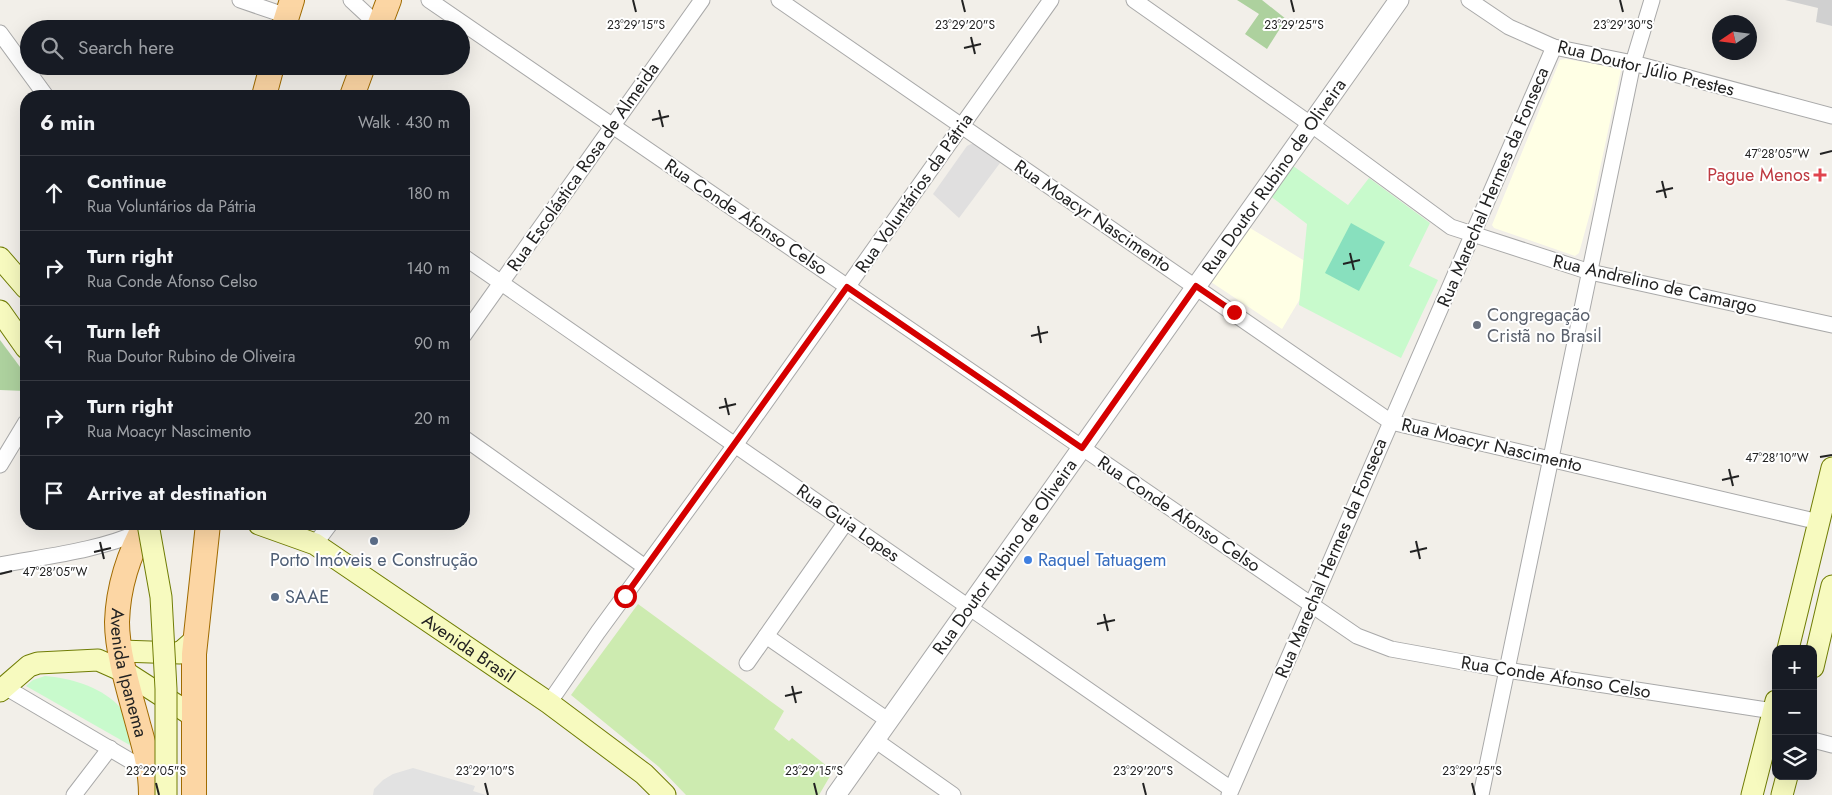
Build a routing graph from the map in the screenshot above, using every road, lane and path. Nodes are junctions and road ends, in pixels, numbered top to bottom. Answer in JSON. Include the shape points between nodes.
{"nodes":[{"id":1,"x":240,"y":0,"type":"edge"},
{"id":2,"x":351,"y":0,"type":"edge"},
{"id":3,"x":389,"y":0,"type":"edge"},
{"id":4,"x":429,"y":0,"type":"edge"},
{"id":5,"x":702,"y":0,"type":"edge"},
{"id":6,"x":779,"y":0,"type":"edge"},
{"id":7,"x":1051,"y":0,"type":"edge"},
{"id":8,"x":1134,"y":0,"type":"edge"},
{"id":9,"x":1399,"y":0,"type":"edge"},
{"id":10,"x":1469,"y":0,"type":"edge"},
{"id":11,"x":1652,"y":0,"type":"edge"},
{"id":12,"x":287,"y":15,"type":"edge"},
{"id":13,"x":372,"y":20,"type":"edge"},
{"id":14,"x":382,"y":20,"type":"edge"},
{"id":15,"x":458,"y":20,"type":"edge"},
{"id":16,"x":470,"y":28,"type":"edge"},
{"id":17,"x":0,"y":33,"type":"edge"},
{"id":18,"x":1554,"y":46,"type":"junction"},
{"id":19,"x":20,"y":60,"type":"edge"},
{"id":20,"x":1633,"y":63,"type":"junction"},
{"id":21,"x":31,"y":75,"type":"edge"},
{"id":22,"x":270,"y":75,"type":"edge"},
{"id":23,"x":360,"y":75,"type":"edge"},
{"id":24,"x":42,"y":90,"type":"edge"},
{"id":25,"x":266,"y":90,"type":"edge"},
{"id":26,"x":354,"y":90,"type":"edge"},
{"id":27,"x":1832,"y":116,"type":"edge"},
{"id":28,"x":1310,"y":124,"type":"junction"},
{"id":29,"x":961,"y":125,"type":"junction"},
{"id":30,"x":612,"y":126,"type":"junction"},
{"id":31,"x":1472,"y":235,"type":"junction"},
{"id":32,"x":0,"y":248,"type":"edge"},
{"id":33,"x":0,"y":258,"type":"edge"},
{"id":34,"x":470,"y":261,"type":"edge"},
{"id":35,"x":20,"y":267,"type":"edge"},
{"id":36,"x":1590,"y":272,"type":"junction"},
{"id":37,"x":20,"y":281,"type":"edge"},
{"id":38,"x":501,"y":283,"type":"junction"},
{"id":39,"x":1196,"y":286,"type":"junction"},
{"id":40,"x":847,"y":287,"type":"junction"},
{"id":41,"x":0,"y":300,"type":"edge"},
{"id":42,"x":0,"y":311,"type":"edge"},
{"id":43,"x":20,"y":324,"type":"edge"},
{"id":44,"x":1832,"y":325,"type":"edge"},
{"id":45,"x":470,"y":327,"type":"edge"},
{"id":46,"x":20,"y":339,"type":"edge"},
{"id":47,"x":1391,"y":422,"type":"junction"},
{"id":48,"x":20,"y":432,"type":"edge"},
{"id":49,"x":470,"y":442,"type":"edge"},
{"id":50,"x":735,"y":445,"type":"junction"},
{"id":51,"x":1082,"y":448,"type":"junction"},
{"id":52,"x":1551,"y":459,"type":"junction"},
{"id":53,"x":0,"y":465,"type":"edge"},
{"id":54,"x":1832,"y":468,"type":"edge"},
{"id":55,"x":846,"y":522,"type":"junction"},
{"id":56,"x":1819,"y":522,"type":"junction"},
{"id":57,"x":142,"y":530,"type":"edge"},
{"id":58,"x":147,"y":530,"type":"edge"},
{"id":59,"x":150,"y":530,"type":"edge"},
{"id":60,"x":152,"y":530,"type":"edge"},
{"id":61,"x":276,"y":530,"type":"edge"},
{"id":62,"x":326,"y":530,"type":"edge"},
{"id":63,"x":207,"y":532,"type":"edge"},
{"id":64,"x":315,"y":544,"type":"junction"},
{"id":65,"x":0,"y":565,"type":"edge"},
{"id":66,"x":645,"y":567,"type":"junction"},
{"id":67,"x":1832,"y":588,"type":"edge"},
{"id":68,"x":1311,"y":604,"type":"junction"},
{"id":69,"x":969,"y":607,"type":"junction"},
{"id":70,"x":766,"y":636,"type":"junction"},
{"id":71,"x":196,"y":640,"type":"junction"},
{"id":72,"x":1789,"y":645,"type":"edge"},
{"id":73,"x":1817,"y":650,"type":"edge"},
{"id":74,"x":123,"y":662,"type":"junction"},
{"id":75,"x":747,"y":663,"type":"dead end"},
{"id":76,"x":1508,"y":670,"type":"junction"},
{"id":77,"x":2,"y":689,"type":"edge"},
{"id":78,"x":549,"y":703,"type":"junction"},
{"id":79,"x":1772,"y":706,"type":"edge"},
{"id":80,"x":195,"y":717,"type":"junction"},
{"id":81,"x":1772,"y":718,"type":"edge"},
{"id":82,"x":889,"y":721,"type":"junction"},
{"id":83,"x":875,"y":740,"type":"junction"},
{"id":84,"x":1817,"y":741,"type":"edge"},
{"id":85,"x":1832,"y":744,"type":"edge"},
{"id":86,"x":110,"y":748,"type":"junction"},
{"id":87,"x":1786,"y":780,"type":"edge"},
{"id":88,"x":151,"y":784,"type":"edge"},
{"id":89,"x":1230,"y":792,"type":"edge"},
{"id":90,"x":74,"y":795,"type":"edge"},
{"id":91,"x":166,"y":795,"type":"edge"},
{"id":92,"x":179,"y":795,"type":"edge"},
{"id":93,"x":194,"y":795,"type":"edge"},
{"id":94,"x":665,"y":795,"type":"edge"},
{"id":95,"x":836,"y":795,"type":"edge"},
{"id":96,"x":952,"y":795,"type":"edge"},
{"id":97,"x":1481,"y":795,"type":"edge"},
{"id":98,"x":1752,"y":795,"type":"edge"},
{"id":99,"x":1782,"y":795,"type":"edge"}],
"edges":[{"from":1,"to":12,"type":"street"},
{"from":2,"to":13,"type":"street"},
{"from":3,"to":14,"type":"main road"},
{"from":4,"to":15,"type":"street","name":"Rua Conde Afonso Celso"},
{"from":5,"to":30,"type":"street","name":"Rua Escolástica Rosa de Almeida"},
{"from":6,"to":29,"type":"street","name":"Rua Moacyr Nascimento"},
{"from":7,"to":29,"type":"street","name":"Rua Voluntários da Pátria"},
{"from":8,"to":28,"type":"street","name":"Rua Andrelino de Camargo"},
{"from":9,"to":28,"type":"street","name":"Rua Doutor Rubino de Oliveira"},
{"from":10,"to":18,"type":"street","name":"Rua Doutor Júlio Prestes","via":[[1509,27]]},
{"from":11,"to":20,"type":"street"},
{"from":16,"to":30,"type":"street","name":"Rua Conde Afonso Celso"},
{"from":17,"to":19,"type":"street"},
{"from":18,"to":20,"type":"street","name":"Rua Doutor Júlio Prestes"},
{"from":18,"to":31,"type":"street","name":"Rua Marechal Hermes da Fonseca"},
{"from":20,"to":27,"type":"street","name":"Rua Doutor Júlio Prestes"},
{"from":20,"to":36,"type":"street"},
{"from":21,"to":24,"type":"street"},
{"from":22,"to":25,"type":"main road"},
{"from":23,"to":26,"type":"main road"},
{"from":28,"to":31,"type":"street","name":"Rua Andrelino de Camargo","via":[[1451,227]]},
{"from":28,"to":39,"type":"street","name":"Rua Doutor Rubino de Oliveira"},
{"from":29,"to":39,"type":"street","name":"Rua Moacyr Nascimento"},
{"from":29,"to":40,"type":"street","name":"Rua Voluntários da Pátria"},
{"from":30,"to":38,"type":"street","name":"Rua Escolástica Rosa de Almeida"},
{"from":30,"to":40,"type":"street","name":"Rua Conde Afonso Celso"},
{"from":31,"to":36,"type":"street","name":"Rua Andrelino de Camargo"},
{"from":31,"to":47,"type":"street","name":"Rua Marechal Hermes da Fonseca"},
{"from":32,"to":35,"type":"main road"},
{"from":33,"to":37,"type":"main road"},
{"from":34,"to":38,"type":"street","name":"Rua Guia Lopes"},
{"from":36,"to":44,"type":"street","name":"Rua Andrelino de Camargo"},
{"from":36,"to":52,"type":"street"},
{"from":38,"to":45,"type":"street","name":"Rua Escolástica Rosa de Almeida"},
{"from":38,"to":50,"type":"street","name":"Rua Guia Lopes"},
{"from":39,"to":47,"type":"street","name":"Rua Moacyr Nascimento"},
{"from":39,"to":51,"type":"street","name":"Rua Doutor Rubino de Oliveira"},
{"from":40,"to":50,"type":"street","name":"Rua Voluntários da Pátria"},
{"from":40,"to":51,"type":"street","name":"Rua Conde Afonso Celso"},
{"from":41,"to":43,"type":"main road"},
{"from":42,"to":46,"type":"main road"},
{"from":47,"to":52,"type":"street","name":"Rua Moacyr Nascimento"},
{"from":47,"to":68,"type":"street","name":"Rua Marechal Hermes da Fonseca"},
{"from":48,"to":53,"type":"street"},
{"from":49,"to":66,"type":"street"},
{"from":50,"to":55,"type":"street","name":"Rua Guia Lopes"},
{"from":50,"to":66,"type":"street","name":"Rua Voluntários da Pátria"},
{"from":51,"to":68,"type":"street","name":"Rua Conde Afonso Celso"},
{"from":51,"to":69,"type":"street","name":"Rua Doutor Rubino de Oliveira"},
{"from":52,"to":56,"type":"street","name":"Rua Moacyr Nascimento"},
{"from":52,"to":76,"type":"street"},
{"from":54,"to":56,"type":"main road"},
{"from":55,"to":69,"type":"street","name":"Rua Guia Lopes"},
{"from":55,"to":70,"type":"street"},
{"from":56,"to":72,"type":"main road"},
{"from":57,"to":65,"type":"street","via":[[98,546]]},
{"from":58,"to":74,"type":"main road","name":"Avenida Ipanema","via":[[125,572],[119,605],[117,624]]},
{"from":59,"to":91,"type":"main road","bridge":true,"via":[[161,598],[166,689]]},
{"from":60,"to":92,"type":"main road","via":[[165,548]]},
{"from":61,"to":64,"type":"main road","name":"Avenida Brasil"},
{"from":62,"to":64,"type":"street"},
{"from":63,"to":71,"type":"main road"},
{"from":64,"to":78,"type":"main road","name":"Avenida Brasil"},
{"from":66,"to":78,"type":"street","name":"Rua Voluntários da Pátria"},
{"from":67,"to":73,"type":"main road"},
{"from":68,"to":76,"type":"street","name":"Rua Conde Afonso Celso","via":[[1357,636],[1391,649]]},
{"from":68,"to":89,"type":"street","name":"Rua Marechal Hermes da Fonseca"},
{"from":69,"to":82,"type":"street","name":"Rua Doutor Rubino de Oliveira"},
{"from":69,"to":89,"type":"street","name":"Rua Guia Lopes"},
{"from":70,"to":75,"type":"street"},
{"from":70,"to":82,"type":"street"},
{"from":71,"to":74,"type":"main road","via":[[180,653]]},
{"from":71,"to":80,"type":"main road"},
{"from":74,"to":77,"type":"main road","via":[[38,662]]},
{"from":74,"to":80,"type":"main road"},
{"from":74,"to":88,"type":"main road","name":"Avenida Ipanema"},
{"from":76,"to":79,"type":"street","name":"Rua Conde Afonso Celso"},
{"from":76,"to":97,"type":"street"},
{"from":77,"to":86,"type":"street"},
{"from":78,"to":94,"type":"main road","name":"Avenida Brasil","via":[[644,774]]},
{"from":80,"to":93,"type":"main road"},
{"from":81,"to":98,"type":"main road"},
{"from":82,"to":83,"type":"street","name":"Rua Doutor Rubino de Oliveira"},
{"from":83,"to":95,"type":"street","name":"Rua Doutor Rubino de Oliveira"},
{"from":83,"to":96,"type":"street"},
{"from":84,"to":85,"type":"street"},
{"from":86,"to":88,"type":"street"},
{"from":86,"to":90,"type":"street"},
{"from":87,"to":99,"type":"main road"}]}
